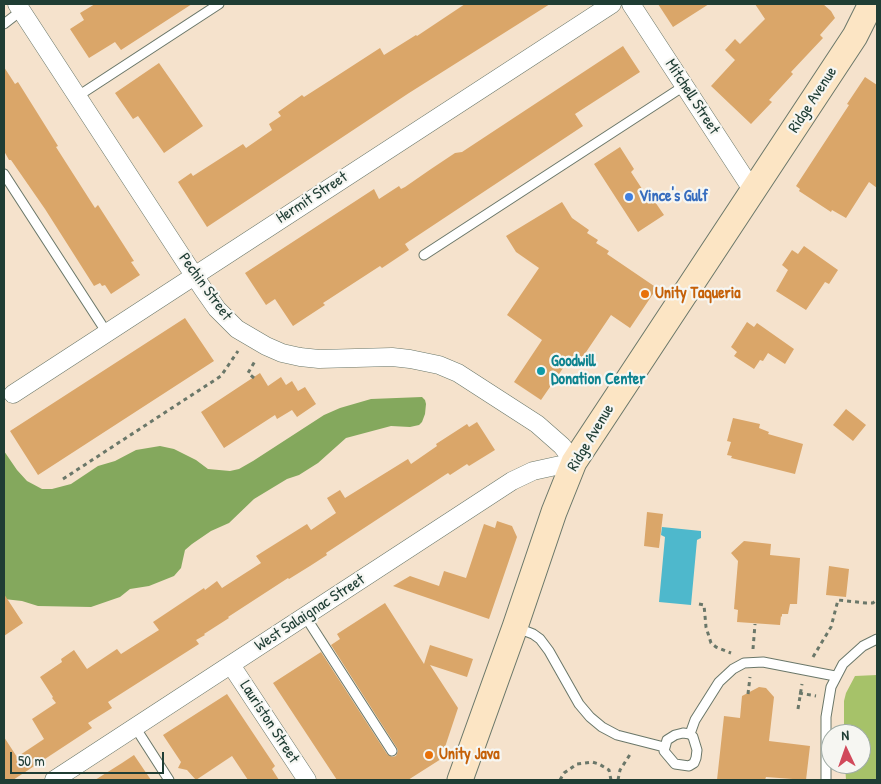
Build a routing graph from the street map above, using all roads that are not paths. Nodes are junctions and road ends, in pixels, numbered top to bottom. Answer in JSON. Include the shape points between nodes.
{"nodes":[{"id":1,"x":219,"y":4,"type":"edge"},
{"id":2,"x":612,"y":4,"type":"edge"},
{"id":3,"x":630,"y":4,"type":"edge"},
{"id":4,"x":871,"y":4,"type":"edge"},
{"id":5,"x":24,"y":6,"type":"edge"},
{"id":6,"x":4,"y":24,"type":"edge"},
{"id":7,"x":684,"y":86,"type":"junction"},
{"id":8,"x":78,"y":96,"type":"junction"},
{"id":9,"x":4,"y":174,"type":"edge"},
{"id":10,"x":753,"y":191,"type":"junction"},
{"id":11,"x":424,"y":255,"type":"dead end"},
{"id":12,"x":194,"y":275,"type":"junction"},
{"id":13,"x":107,"y":333,"type":"junction"},
{"id":14,"x":13,"y":394,"type":"dead end"},
{"id":15,"x":574,"y":462,"type":"junction"},
{"id":16,"x":305,"y":616,"type":"junction"},
{"id":17,"x":515,"y":627,"type":"junction"},
{"id":18,"x":877,"y":639,"type":"edge"},
{"id":19,"x":231,"y":665,"type":"junction"},
{"id":20,"x":835,"y":676,"type":"junction"},
{"id":21,"x":135,"y":727,"type":"junction"},
{"id":22,"x":690,"y":734,"type":"junction"},
{"id":23,"x":664,"y":747,"type":"junction"},
{"id":24,"x":392,"y":751,"type":"dead end"},
{"id":25,"x":54,"y":780,"type":"edge"},
{"id":26,"x":169,"y":780,"type":"edge"},
{"id":27,"x":307,"y":780,"type":"edge"},
{"id":28,"x":460,"y":780,"type":"edge"},
{"id":29,"x":826,"y":780,"type":"edge"}],
"edges":[{"from":1,"to":8,"type":"lane"},
{"from":2,"to":12,"type":"street","name":"Hermit Street"},
{"from":3,"to":7,"type":"street","name":"Mitchell Street"},
{"from":4,"to":10,"type":"main road","name":"Ridge Avenue","via":[[855,36]]},
{"from":5,"to":6,"type":"lane"},
{"from":5,"to":8,"type":"street","name":"Pechin Street"},
{"from":7,"to":10,"type":"street","name":"Mitchell Street"},
{"from":7,"to":11,"type":"lane"},
{"from":8,"to":12,"type":"street","name":"Pechin Street"},
{"from":9,"to":13,"type":"lane"},
{"from":10,"to":15,"type":"main road","name":"Ridge Avenue"},
{"from":12,"to":13,"type":"street","name":"Hermit Street"},
{"from":12,"to":15,"type":"street","name":"Pechin Street","via":[[226,319],[266,346],[282,353],[319,359],[392,357],[439,365],[470,379],[537,424],[562,446]]},
{"from":13,"to":14,"type":"street","name":"Hermit Street"},
{"from":15,"to":16,"type":"street","name":"West Salaignac Street","via":[[533,471],[512,481]]},
{"from":15,"to":17,"type":"main road","name":"Ridge Avenue"},
{"from":16,"to":19,"type":"street","name":"West Salaignac Street"},
{"from":16,"to":24,"type":"lane"},
{"from":17,"to":23,"type":"lane","via":[[533,634],[549,651],[580,704],[602,727],[617,735]]},
{"from":17,"to":28,"type":"main road","name":"Ridge Avenue"},
{"from":18,"to":20,"type":"lane","via":[[851,655]]},
{"from":19,"to":21,"type":"street","name":"West Salaignac Street"},
{"from":19,"to":27,"type":"street","name":"Lauriston Street"},
{"from":20,"to":22,"type":"lane","via":[[763,662],[744,663],[733,668],[719,682],[706,700]]},
{"from":20,"to":29,"type":"lane","via":[[826,717]]},
{"from":21,"to":25,"type":"street","name":"West Salaignac Street"},
{"from":21,"to":26,"type":"lane"},
{"from":22,"to":23,"type":"lane","via":[[675,734]]},
{"from":22,"to":23,"type":"lane","via":[[697,750],[694,763],[689,766],[675,764],[668,758]]}]}
